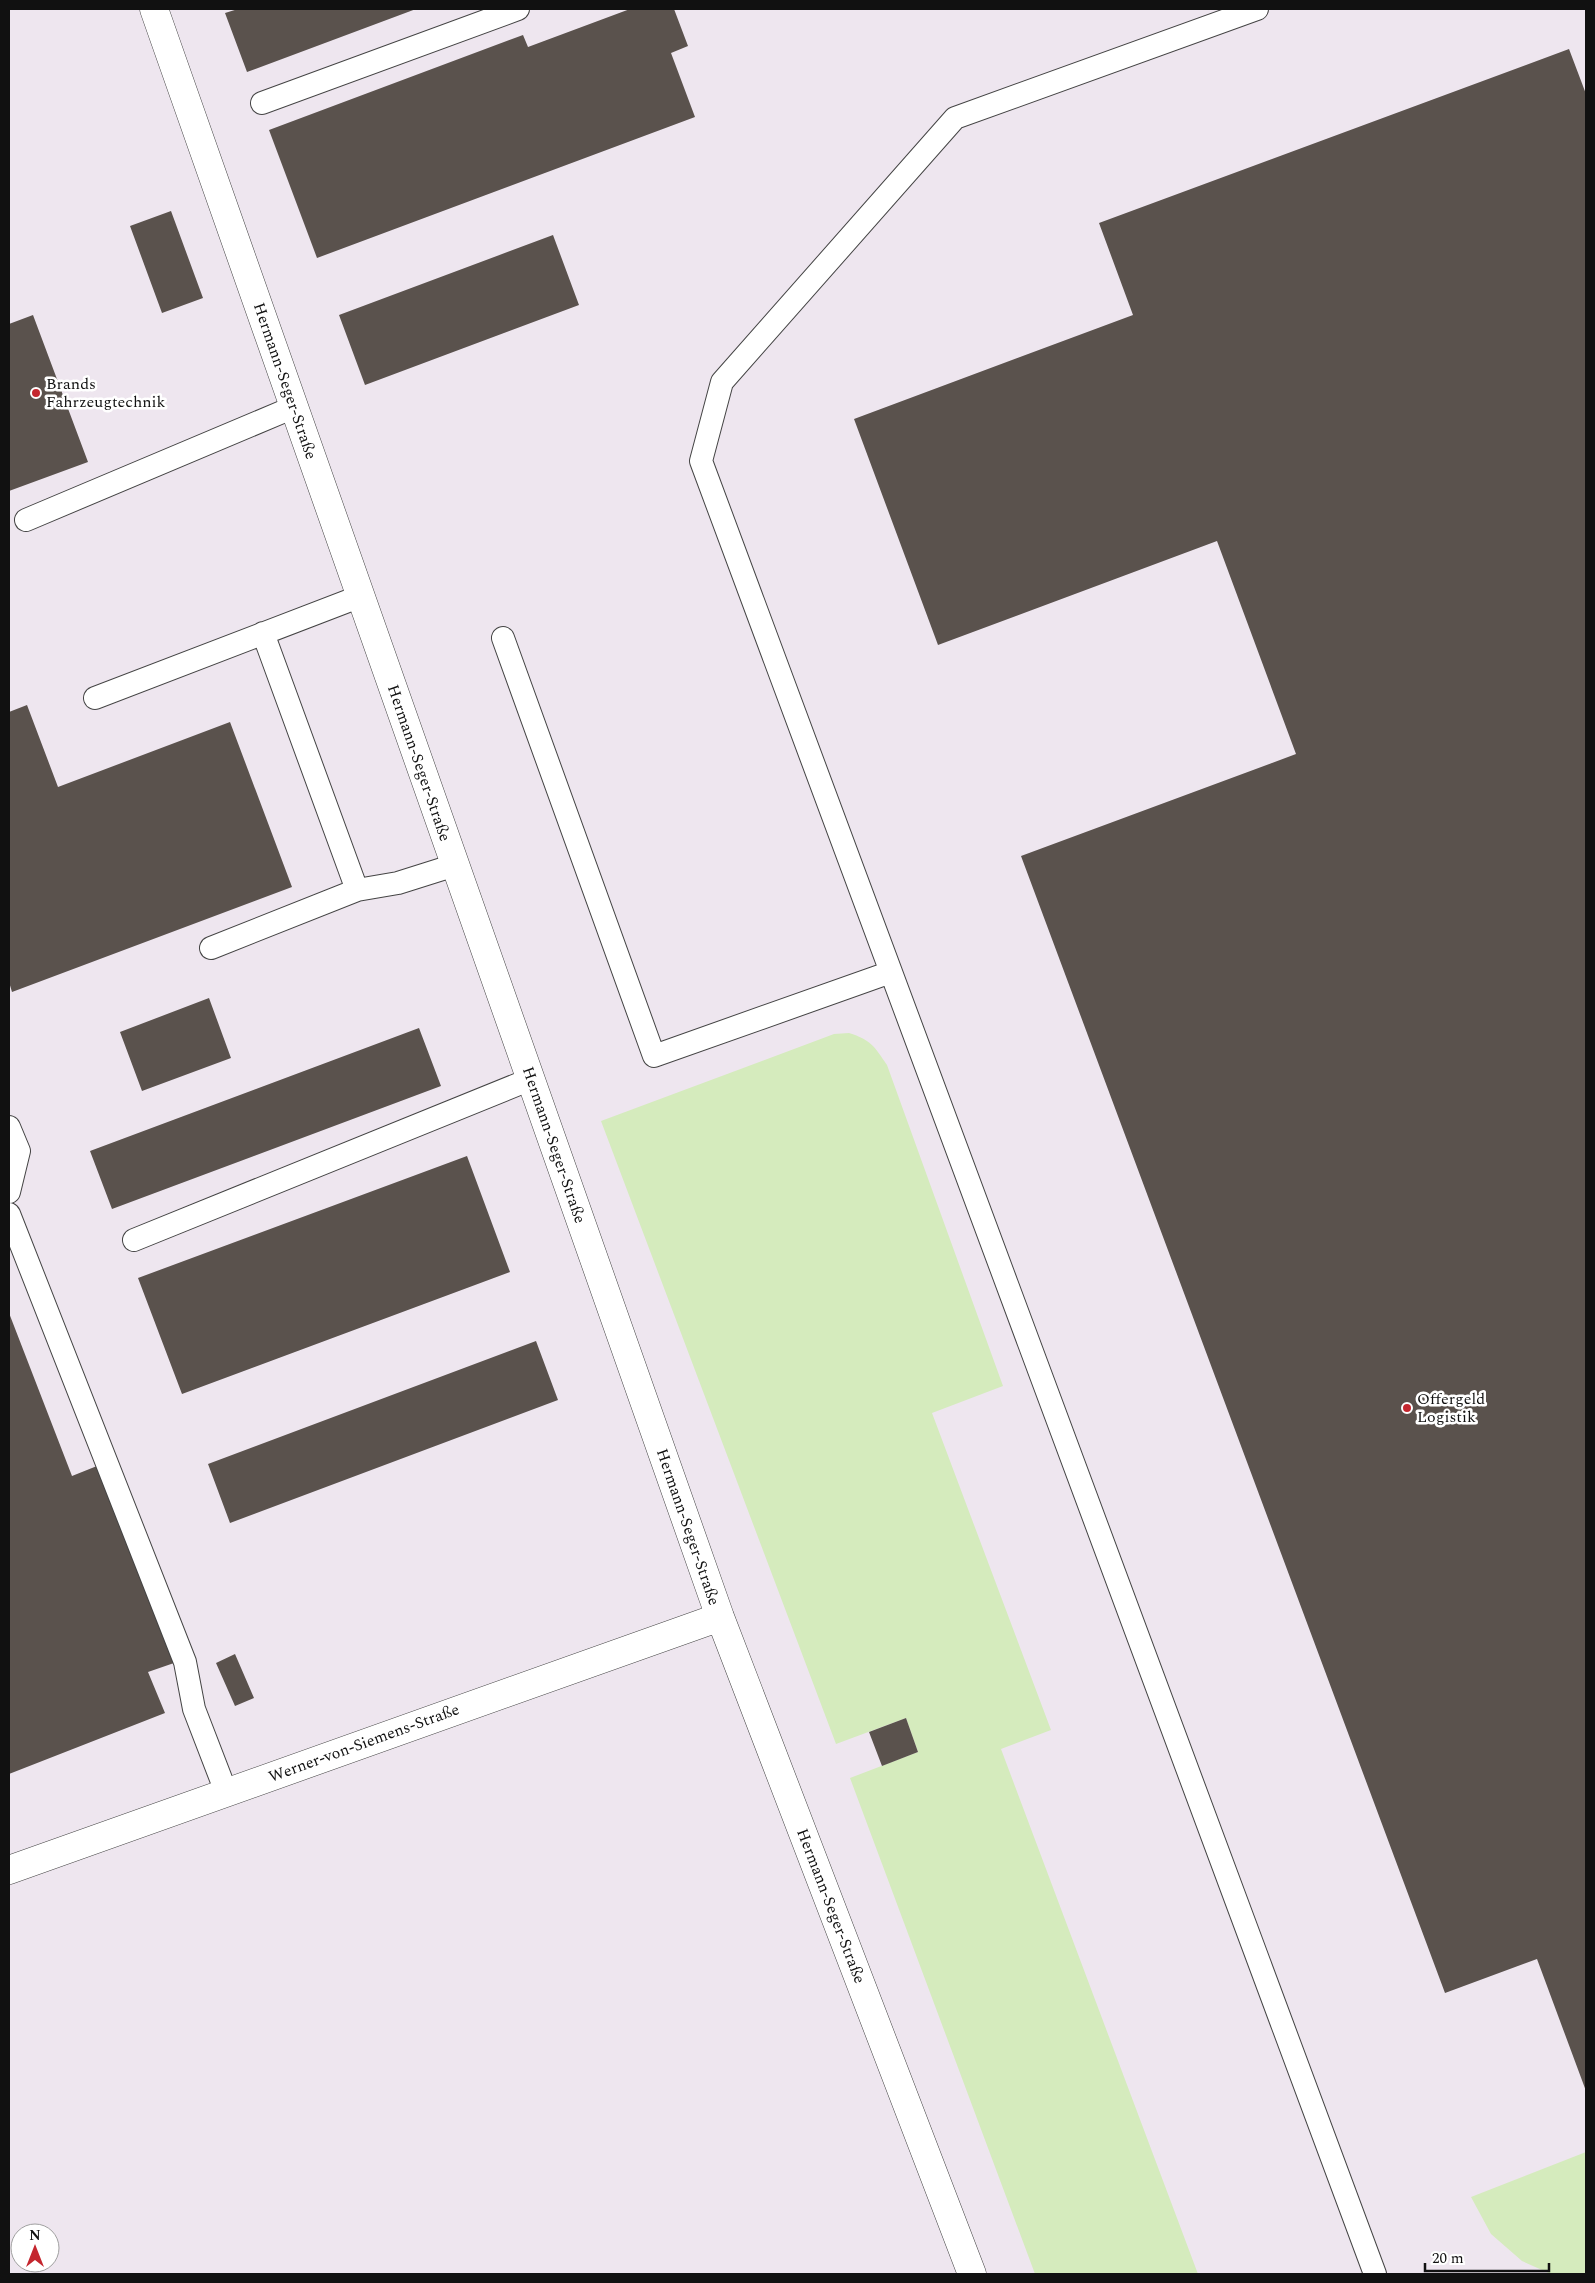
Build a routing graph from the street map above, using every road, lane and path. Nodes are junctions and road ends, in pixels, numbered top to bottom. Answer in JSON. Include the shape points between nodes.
{"nodes":[{"id":1,"x":154,"y":9,"type":"edge"},
{"id":2,"x":518,"y":9,"type":"edge"},
{"id":3,"x":1257,"y":9,"type":"edge"},
{"id":4,"x":483,"y":15,"type":"edge"},
{"id":5,"x":262,"y":103,"type":"dead end"},
{"id":6,"x":294,"y":407,"type":"junction"},
{"id":7,"x":26,"y":520,"type":"dead end"},
{"id":8,"x":361,"y":596,"type":"junction"},
{"id":9,"x":263,"y":634,"type":"junction"},
{"id":10,"x":503,"y":638,"type":"dead end"},
{"id":11,"x":95,"y":698,"type":"dead end"},
{"id":12,"x":455,"y":865,"type":"junction"},
{"id":13,"x":357,"y":890,"type":"junction"},
{"id":14,"x":211,"y":948,"type":"dead end"},
{"id":15,"x":891,"y":972,"type":"junction"},
{"id":16,"x":531,"y":1079,"type":"junction"},
{"id":17,"x":9,"y":1127,"type":"edge"},
{"id":18,"x":9,"y":1192,"type":"edge"},
{"id":19,"x":9,"y":1214,"type":"edge"},
{"id":20,"x":134,"y":1240,"type":"dead end"},
{"id":21,"x":720,"y":1616,"type":"junction"},
{"id":22,"x":226,"y":1792,"type":"junction"},
{"id":23,"x":9,"y":1870,"type":"edge"},
{"id":24,"x":972,"y":2274,"type":"edge"},
{"id":25,"x":1375,"y":2274,"type":"edge"}],
"edges":[{"from":1,"to":6,"type":"street","name":"Hermann-Seger-Straße"},
{"from":2,"to":4,"type":"lane"},
{"from":3,"to":15,"type":"lane","via":[[955,118],[722,382],[701,461]]},
{"from":4,"to":5,"type":"lane"},
{"from":6,"to":7,"type":"lane"},
{"from":6,"to":8,"type":"street","name":"Hermann-Seger-Straße"},
{"from":8,"to":9,"type":"lane"},
{"from":8,"to":12,"type":"street","name":"Hermann-Seger-Straße"},
{"from":9,"to":11,"type":"lane"},
{"from":9,"to":13,"type":"lane"},
{"from":10,"to":15,"type":"lane","via":[[654,1056]]},
{"from":12,"to":13,"type":"lane","via":[[398,883]]},
{"from":12,"to":16,"type":"street","name":"Hermann-Seger-Straße"},
{"from":13,"to":14,"type":"lane"},
{"from":15,"to":25,"type":"lane"},
{"from":16,"to":20,"type":"lane"},
{"from":16,"to":21,"type":"street","name":"Hermann-Seger-Straße"},
{"from":17,"to":18,"type":"lane","via":[[18,1151]]},
{"from":19,"to":22,"type":"lane","via":[[185,1662],[194,1709]]},
{"from":21,"to":22,"type":"street","name":"Werner-von-Siemens-Straße"},
{"from":21,"to":24,"type":"street","name":"Hermann-Seger-Straße"},
{"from":22,"to":23,"type":"street","name":"Werner-von-Siemens-Straße"}]}
